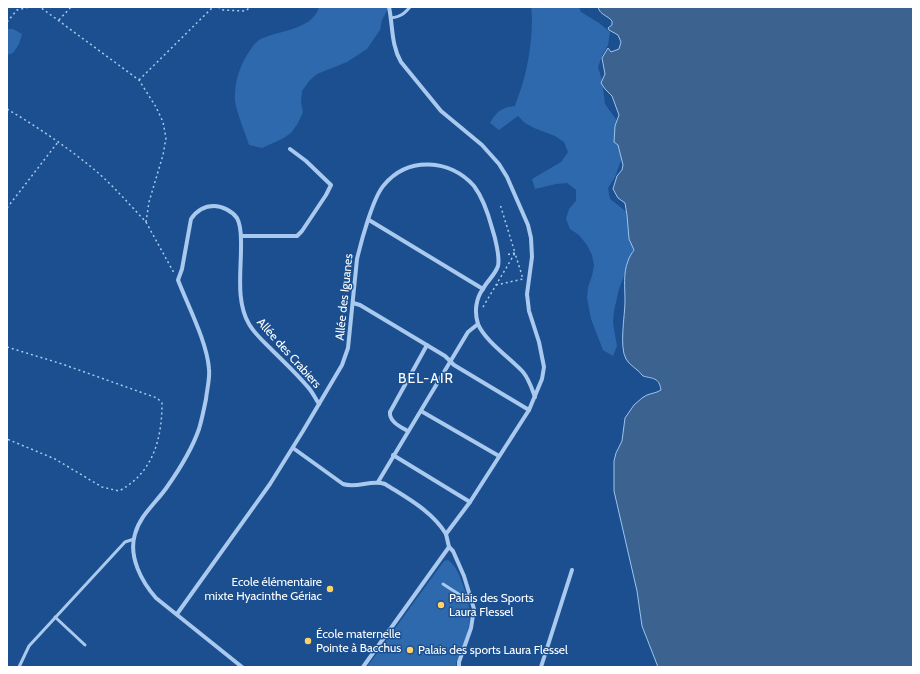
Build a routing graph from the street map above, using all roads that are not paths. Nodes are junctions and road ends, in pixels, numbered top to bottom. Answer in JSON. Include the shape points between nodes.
{"nodes":[{"id":1,"x":389,"y":7,"type":"edge"},
{"id":2,"x":410,"y":7,"type":"edge"},
{"id":3,"x":391,"y":18,"type":"junction"},
{"id":4,"x":290,"y":149,"type":"dead end"},
{"id":5,"x":369,"y":220,"type":"junction"},
{"id":6,"x":241,"y":236,"type":"junction"},
{"id":7,"x":483,"y":289,"type":"junction"},
{"id":8,"x":353,"y":303,"type":"junction"},
{"id":9,"x":478,"y":324,"type":"junction"},
{"id":10,"x":427,"y":345,"type":"junction"},
{"id":11,"x":450,"y":360,"type":"junction"},
{"id":12,"x":535,"y":397,"type":"junction"},
{"id":13,"x":319,"y":404,"type":"junction"},
{"id":14,"x":528,"y":410,"type":"junction"},
{"id":15,"x":421,"y":411,"type":"junction"},
{"id":16,"x":408,"y":431,"type":"junction"},
{"id":17,"x":293,"y":448,"type":"junction"},
{"id":18,"x":393,"y":455,"type":"junction"},
{"id":19,"x":499,"y":456,"type":"junction"},
{"id":20,"x":378,"y":482,"type":"junction"},
{"id":21,"x":470,"y":502,"type":"junction"},
{"id":22,"x":446,"y":534,"type":"junction"},
{"id":23,"x":134,"y":540,"type":"junction"},
{"id":24,"x":449,"y":547,"type":"junction"},
{"id":25,"x":572,"y":570,"type":"dead end"},
{"id":26,"x":443,"y":584,"type":"dead end"},
{"id":27,"x":470,"y":596,"type":"junction"},
{"id":28,"x":177,"y":614,"type":"junction"},
{"id":29,"x":55,"y":617,"type":"junction"},
{"id":30,"x":85,"y":645,"type":"dead end"},
{"id":31,"x":19,"y":667,"type":"edge"},
{"id":32,"x":242,"y":667,"type":"edge"},
{"id":33,"x":363,"y":667,"type":"edge"},
{"id":34,"x":458,"y":667,"type":"edge"},
{"id":35,"x":541,"y":667,"type":"edge"}],
"edges":[{"from":1,"to":3,"type":"street"},
{"from":2,"to":3,"type":"lane","via":[[405,13]]},
{"from":3,"to":12,"type":"street","via":[[393,44],[400,62],[441,111],[482,145],[499,164],[508,177],[528,225],[532,257],[527,294],[528,311],[539,342],[544,367]]},
{"from":4,"to":6,"type":"street","via":[[332,185],[297,236]]},
{"from":5,"to":7,"type":"street"},
{"from":5,"to":7,"type":"street","name":"Allée des Iguanes","via":[[382,186],[402,170],[416,165],[431,164],[460,173],[484,202],[498,257],[498,266]]},
{"from":5,"to":8,"type":"street","name":"Allée des Iguanes","via":[[357,259]]},
{"from":6,"to":13,"type":"street","name":"Allée des Crabiers","via":[[240,294],[248,323],[308,386]]},
{"from":6,"to":23,"type":"street","name":"Allée des Crabiers","via":[[237,219],[219,206],[202,208],[191,219],[178,280],[203,343],[209,368],[207,393],[198,431],[187,455],[167,487],[140,520]]},
{"from":7,"to":9,"type":"street","name":"Allée des Iguanes","via":[[477,301]]},
{"from":8,"to":10,"type":"street"},
{"from":8,"to":13,"type":"street","name":"Allée des Iguanes","via":[[348,348],[342,365]]},
{"from":9,"to":11,"type":"street","via":[[468,332]]},
{"from":9,"to":12,"type":"street","via":[[484,334],[524,373]]},
{"from":10,"to":11,"type":"street"},
{"from":10,"to":16,"type":"street","via":[[390,412],[392,420]]},
{"from":11,"to":14,"type":"street","via":[[454,365]]},
{"from":11,"to":15,"type":"street"},
{"from":12,"to":14,"type":"street"},
{"from":13,"to":17,"type":"street","name":"Allée des Iguanes"},
{"from":14,"to":19,"type":"street"},
{"from":15,"to":16,"type":"street"},
{"from":15,"to":19,"type":"street"},
{"from":16,"to":18,"type":"street"},
{"from":17,"to":20,"type":"street","via":[[343,484],[348,486]]},
{"from":17,"to":28,"type":"street","name":"Allée des Iguanes"},
{"from":18,"to":20,"type":"street"},
{"from":18,"to":21,"type":"street"},
{"from":19,"to":21,"type":"street"},
{"from":20,"to":22,"type":"street","via":[[385,484],[431,515]]},
{"from":21,"to":22,"type":"street"},
{"from":22,"to":24,"type":"street"},
{"from":23,"to":28,"type":"street","via":[[137,568],[147,587],[156,598]]},
{"from":23,"to":29,"type":"lane","via":[[125,542]]},
{"from":24,"to":27,"type":"street","via":[[464,576]]},
{"from":24,"to":33,"type":"street"},
{"from":25,"to":35,"type":"street"},
{"from":26,"to":27,"type":"lane","via":[[460,595]]},
{"from":27,"to":34,"type":"street","via":[[474,610],[472,628]]},
{"from":28,"to":32,"type":"street"},
{"from":29,"to":30,"type":"lane"},
{"from":29,"to":31,"type":"lane","via":[[29,646]]}]}
